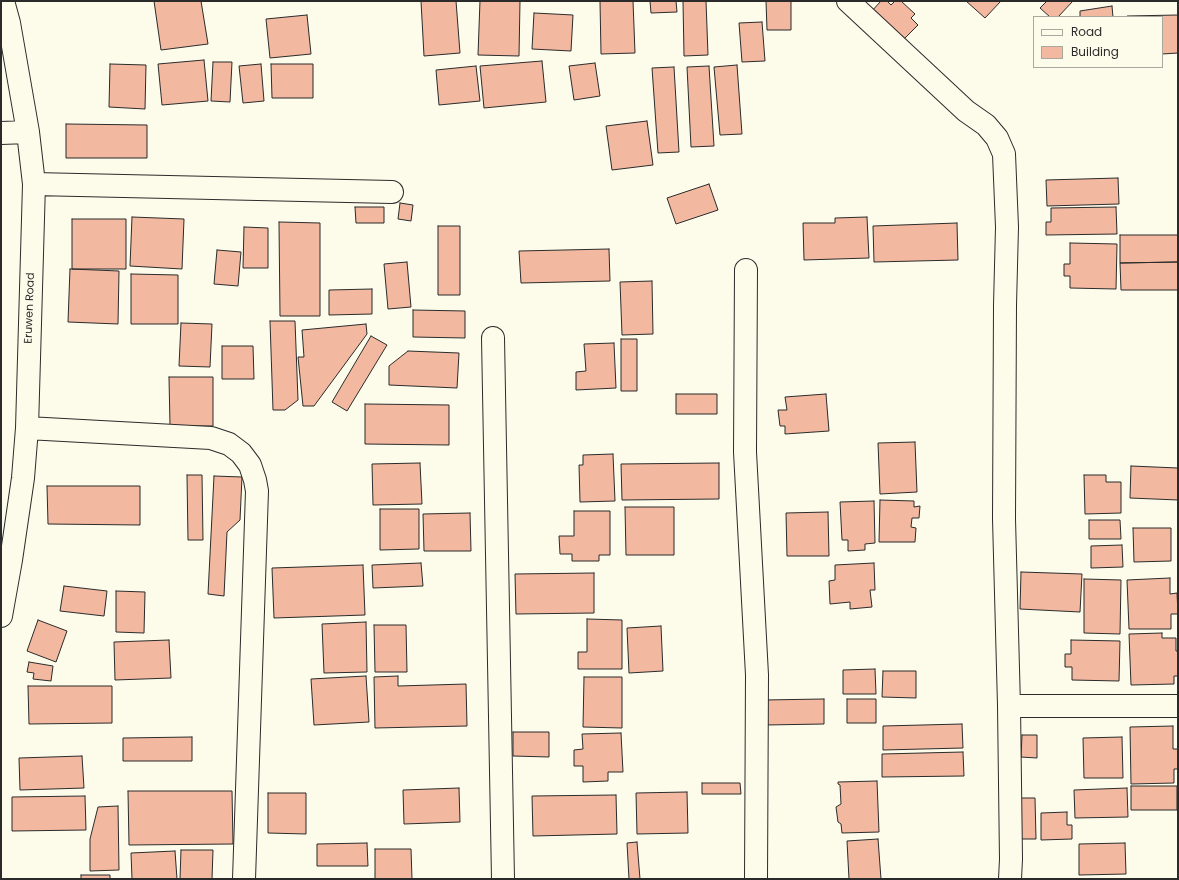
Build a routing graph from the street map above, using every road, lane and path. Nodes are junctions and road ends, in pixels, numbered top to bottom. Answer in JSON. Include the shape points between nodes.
{"nodes":[{"id":1,"x":3,"y":1,"type":"edge"},
{"id":2,"x":848,"y":1,"type":"edge"},
{"id":3,"x":28,"y":132,"type":"junction"},
{"id":4,"x":1,"y":133,"type":"edge"},
{"id":5,"x":34,"y":184,"type":"junction"},
{"id":6,"x":392,"y":192,"type":"dead end"},
{"id":7,"x":746,"y":270,"type":"dead end"},
{"id":8,"x":493,"y":338,"type":"dead end"},
{"id":9,"x":27,"y":428,"type":"junction"},
{"id":10,"x":6,"y":559,"type":"edge"},
{"id":11,"x":1,"y":616,"type":"edge"},
{"id":12,"x":1009,"y":706,"type":"junction"},
{"id":13,"x":1178,"y":706,"type":"edge"},
{"id":14,"x":244,"y":879,"type":"edge"},
{"id":15,"x":503,"y":879,"type":"edge"},
{"id":16,"x":756,"y":879,"type":"edge"},
{"id":17,"x":1010,"y":879,"type":"edge"}],
"edges":[{"from":1,"to":3,"type":"street","name":"Eruwen Road","via":[[10,22]]},
{"from":2,"to":12,"type":"street","via":[[966,111],[986,125],[997,138],[1004,154],[1007,227],[1004,519]]},
{"from":3,"to":4,"type":"street"},
{"from":3,"to":5,"type":"street","name":"Eruwen Road"},
{"from":5,"to":6,"type":"street"},
{"from":5,"to":9,"type":"street","name":"Eruwen Road"},
{"from":7,"to":16,"type":"street","via":[[745,452],[757,676]]},
{"from":8,"to":15,"type":"street"},
{"from":9,"to":10,"type":"street","name":"Eruwen Road","via":[[23,478]]},
{"from":9,"to":14,"type":"street","via":[[211,438],[229,444],[241,453],[250,465],[257,491]]},
{"from":10,"to":11,"type":"street","name":"Eruwen Road"},
{"from":12,"to":13,"type":"street"},
{"from":12,"to":17,"type":"street"}]}
